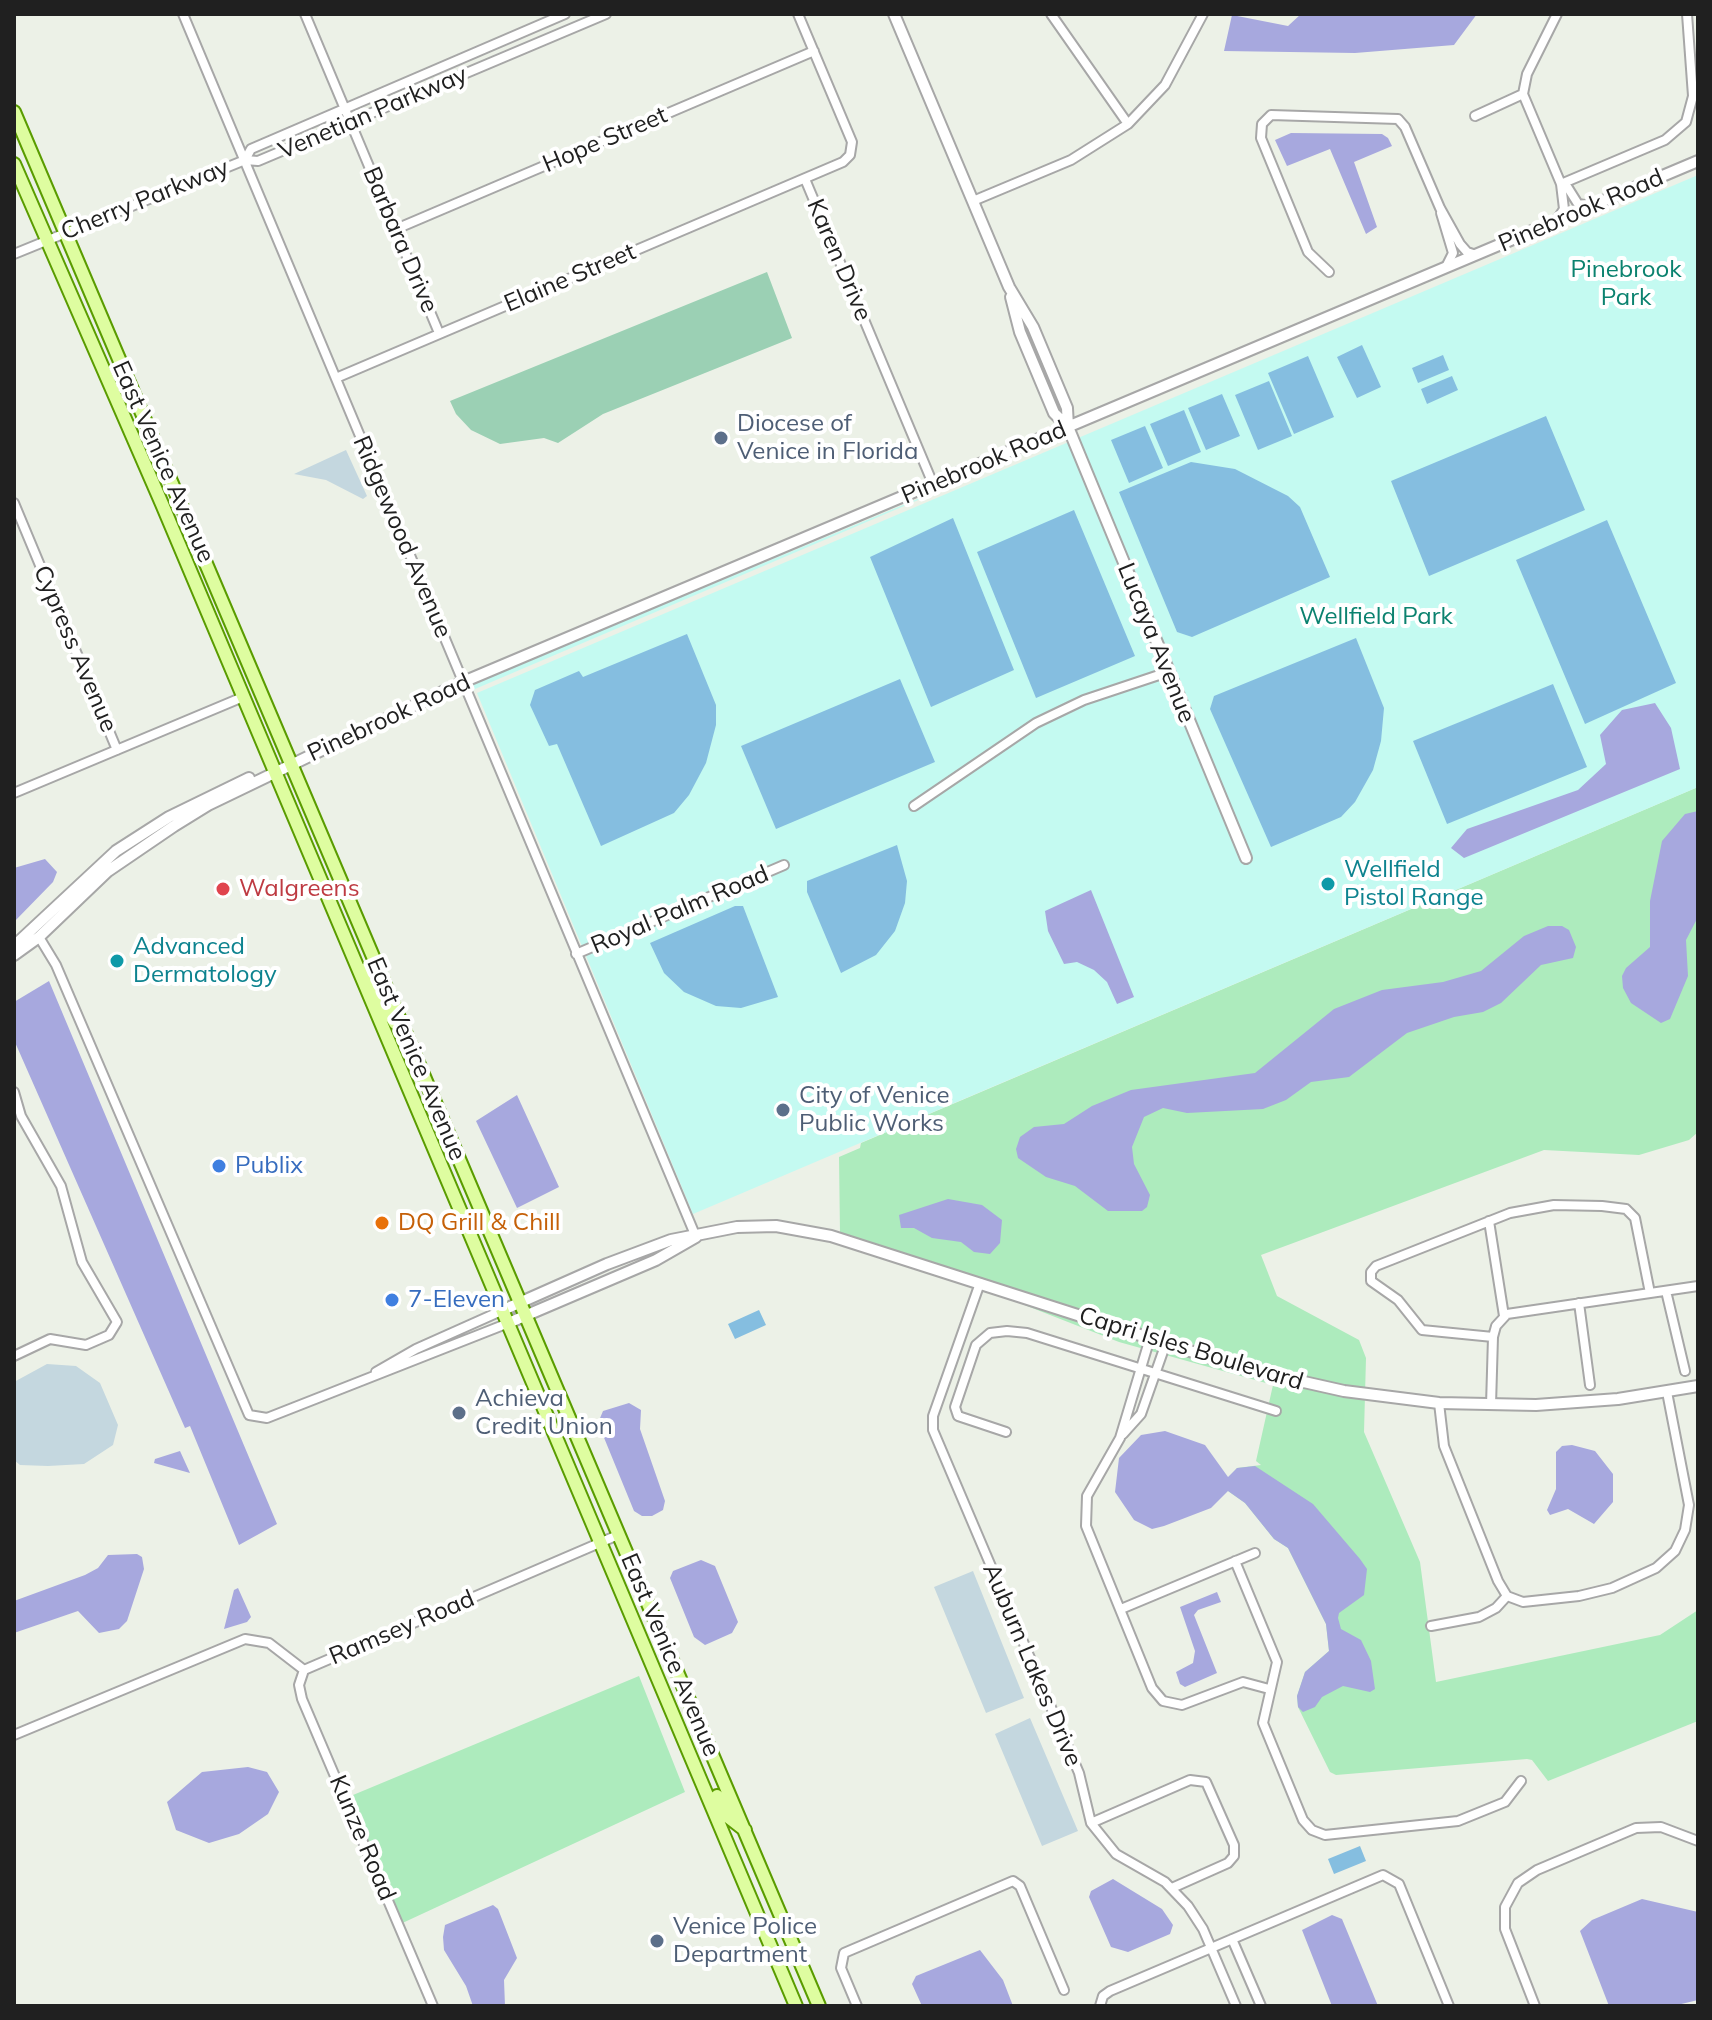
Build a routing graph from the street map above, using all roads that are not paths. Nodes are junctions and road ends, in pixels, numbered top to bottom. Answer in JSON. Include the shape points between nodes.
{"nodes":[{"id":1,"x":183,"y":14,"type":"edge"},
{"id":2,"x":305,"y":14,"type":"edge"},
{"id":3,"x":565,"y":14,"type":"edge"},
{"id":4,"x":606,"y":14,"type":"edge"},
{"id":5,"x":798,"y":14,"type":"edge"},
{"id":6,"x":894,"y":14,"type":"edge"},
{"id":7,"x":1051,"y":14,"type":"edge"},
{"id":8,"x":1203,"y":14,"type":"edge"},
{"id":9,"x":1557,"y":14,"type":"edge"},
{"id":10,"x":1687,"y":14,"type":"edge"},
{"id":11,"x":484,"y":49,"type":"junction"},
{"id":12,"x":814,"y":51,"type":"junction"},
{"id":13,"x":490,"y":63,"type":"junction"},
{"id":14,"x":1523,"y":94,"type":"junction"},
{"id":15,"x":345,"y":109,"type":"junction"},
{"id":16,"x":14,"y":112,"type":"edge"},
{"id":17,"x":1475,"y":116,"type":"dead end"},
{"id":18,"x":350,"y":123,"type":"junction"},
{"id":19,"x":1128,"y":124,"type":"junction"},
{"id":20,"x":245,"y":160,"type":"junction"},
{"id":21,"x":1698,"y":161,"type":"edge"},
{"id":22,"x":14,"y":164,"type":"edge"},
{"id":23,"x":805,"y":179,"type":"junction"},
{"id":24,"x":1561,"y":184,"type":"junction"},
{"id":25,"x":973,"y":201,"type":"junction"},
{"id":26,"x":1592,"y":206,"type":"junction"},
{"id":27,"x":1440,"y":208,"type":"junction"},
{"id":28,"x":1555,"y":222,"type":"junction"},
{"id":29,"x":396,"y":229,"type":"junction"},
{"id":30,"x":65,"y":234,"type":"junction"},
{"id":31,"x":46,"y":241,"type":"junction"},
{"id":32,"x":14,"y":254,"type":"edge"},
{"id":33,"x":1476,"y":255,"type":"junction"},
{"id":34,"x":1445,"y":268,"type":"junction"},
{"id":35,"x":1329,"y":272,"type":"dead end"},
{"id":36,"x":439,"y":333,"type":"junction"},
{"id":37,"x":336,"y":378,"type":"junction"},
{"id":38,"x":1068,"y":427,"type":"junction"},
{"id":39,"x":933,"y":484,"type":"junction"},
{"id":40,"x":14,"y":503,"type":"edge"},
{"id":41,"x":1168,"y":672,"type":"junction"},
{"id":42,"x":463,"y":682,"type":"junction"},
{"id":43,"x":243,"y":697,"type":"junction"},
{"id":44,"x":117,"y":750,"type":"junction"},
{"id":45,"x":292,"y":765,"type":"junction"},
{"id":46,"x":275,"y":773,"type":"junction"},
{"id":47,"x":14,"y":793,"type":"edge"},
{"id":48,"x":914,"y":806,"type":"dead end"},
{"id":49,"x":172,"y":821,"type":"junction"},
{"id":50,"x":1246,"y":858,"type":"dead end"},
{"id":51,"x":784,"y":865,"type":"dead end"},
{"id":52,"x":39,"y":937,"type":"junction"},
{"id":53,"x":14,"y":946,"type":"edge"},
{"id":54,"x":350,"y":953,"type":"junction"},
{"id":55,"x":576,"y":954,"type":"junction"},
{"id":56,"x":14,"y":955,"type":"edge"},
{"id":57,"x":381,"y":1027,"type":"junction"},
{"id":58,"x":404,"y":1030,"type":"junction"},
{"id":59,"x":14,"y":1092,"type":"edge"},
{"id":60,"x":446,"y":1129,"type":"junction"},
{"id":61,"x":1489,"y":1221,"type":"junction"},
{"id":62,"x":696,"y":1237,"type":"junction"},
{"id":63,"x":980,"y":1283,"type":"junction"},
{"id":64,"x":1698,"y":1286,"type":"edge"},
{"id":65,"x":1666,"y":1291,"type":"junction"},
{"id":66,"x":1650,"y":1293,"type":"junction"},
{"id":67,"x":519,"y":1302,"type":"junction"},
{"id":68,"x":1579,"y":1303,"type":"junction"},
{"id":69,"x":501,"y":1311,"type":"junction"},
{"id":70,"x":525,"y":1316,"type":"junction"},
{"id":71,"x":1504,"y":1316,"type":"junction"},
{"id":72,"x":506,"y":1324,"type":"junction"},
{"id":73,"x":1493,"y":1337,"type":"junction"},
{"id":74,"x":1150,"y":1338,"type":"junction"},
{"id":75,"x":1166,"y":1343,"type":"junction"},
{"id":76,"x":14,"y":1356,"type":"edge"},
{"id":77,"x":1141,"y":1368,"type":"junction"},
{"id":78,"x":1685,"y":1371,"type":"dead end"},
{"id":79,"x":1156,"y":1373,"type":"junction"},
{"id":80,"x":373,"y":1375,"type":"junction"},
{"id":81,"x":1590,"y":1385,"type":"dead end"},
{"id":82,"x":1698,"y":1386,"type":"edge"},
{"id":83,"x":1667,"y":1392,"type":"junction"},
{"id":84,"x":1439,"y":1403,"type":"junction"},
{"id":85,"x":1491,"y":1405,"type":"junction"},
{"id":86,"x":1276,"y":1411,"type":"dead end"},
{"id":87,"x":1006,"y":1432,"type":"dead end"},
{"id":88,"x":1120,"y":1438,"type":"junction"},
{"id":89,"x":618,"y":1535,"type":"junction"},
{"id":90,"x":600,"y":1542,"type":"junction"},
{"id":91,"x":1255,"y":1553,"type":"dead end"},
{"id":92,"x":1235,"y":1561,"type":"junction"},
{"id":93,"x":1507,"y":1596,"type":"junction"},
{"id":94,"x":1121,"y":1609,"type":"junction"},
{"id":95,"x":1431,"y":1626,"type":"dead end"},
{"id":96,"x":304,"y":1670,"type":"junction"},
{"id":97,"x":662,"y":1686,"type":"junction"},
{"id":98,"x":1269,"y":1689,"type":"junction"},
{"id":99,"x":14,"y":1735,"type":"edge"},
{"id":100,"x":1521,"y":1781,"type":"dead end"},
{"id":101,"x":1091,"y":1823,"type":"junction"},
{"id":102,"x":745,"y":1830,"type":"junction"},
{"id":103,"x":1698,"y":1841,"type":"edge"},
{"id":104,"x":1172,"y":1888,"type":"junction"},
{"id":105,"x":1232,"y":1939,"type":"junction"},
{"id":106,"x":1211,"y":1948,"type":"junction"},
{"id":107,"x":1064,"y":1990,"type":"dead end"},
{"id":108,"x":433,"y":2006,"type":"edge"},
{"id":109,"x":796,"y":2006,"type":"edge"},
{"id":110,"x":819,"y":2006,"type":"edge"},
{"id":111,"x":857,"y":2006,"type":"edge"},
{"id":112,"x":1100,"y":2006,"type":"edge"},
{"id":113,"x":1236,"y":2006,"type":"edge"},
{"id":114,"x":1261,"y":2006,"type":"edge"},
{"id":115,"x":1449,"y":2006,"type":"edge"},
{"id":116,"x":1535,"y":2006,"type":"edge"}],
"edges":[{"from":1,"to":20,"type":"street","name":"Ridgewood Avenue"},
{"from":2,"to":15,"type":"street","name":"Barbara Drive"},
{"from":3,"to":11,"type":"street","name":"Venetian Parkway"},
{"from":4,"to":13,"type":"street","name":"Venetian Parkway"},
{"from":5,"to":12,"type":"street","name":"Karen Drive"},
{"from":6,"to":25,"type":"street","name":"Lucaya Avenue"},
{"from":7,"to":19,"type":"street"},
{"from":8,"to":19,"type":"street","via":[[1165,85]]},
{"from":9,"to":14,"type":"street","via":[[1527,74]]},
{"from":10,"to":24,"type":"street","via":[[1693,96],[1681,128],[1665,140]]},
{"from":11,"to":13,"type":"street"},
{"from":11,"to":15,"type":"street","name":"Venetian Parkway"},
{"from":12,"to":23,"type":"street","name":"Karen Drive","via":[[852,148],[843,162]]},
{"from":12,"to":29,"type":"street","name":"Hope Street"},
{"from":13,"to":18,"type":"street","name":"Venetian Parkway"},
{"from":14,"to":17,"type":"street"},
{"from":14,"to":24,"type":"street"},
{"from":15,"to":18,"type":"street","name":"Barbara Drive"},
{"from":15,"to":20,"type":"street","name":"Venetian Parkway","via":[[251,149]]},
{"from":16,"to":30,"type":"main road","name":"East Venice Avenue"},
{"from":18,"to":20,"type":"street","name":"Venetian Parkway","via":[[258,161]]},
{"from":18,"to":29,"type":"street","name":"Barbara Drive"},
{"from":19,"to":25,"type":"street","via":[[1071,160]]},
{"from":20,"to":30,"type":"street","name":"Cherry Parkway"},
{"from":20,"to":37,"type":"street","name":"Ridgewood Avenue"},
{"from":21,"to":26,"type":"street","name":"Pinebrook Road"},
{"from":22,"to":31,"type":"main road","name":"East Venice Avenue"},
{"from":23,"to":36,"type":"street","name":"Elaine Street"},
{"from":23,"to":39,"type":"street","name":"Karen Drive"},
{"from":24,"to":26,"type":"street","via":[[1578,204]]},
{"from":24,"to":28,"type":"street","via":[[1565,206]]},
{"from":25,"to":38,"type":"street","name":"Lucaya Avenue","via":[[1054,413]]},
{"from":26,"to":28,"type":"street","name":"Pinebrook Road"},
{"from":27,"to":33,"type":"street","via":[[1463,249]]},
{"from":27,"to":34,"type":"street","via":[[1453,253]]},
{"from":27,"to":35,"type":"street","via":[[1398,119],[1267,117],[1261,138],[1308,252]]},
{"from":28,"to":33,"type":"street","name":"Pinebrook Road"},
{"from":29,"to":36,"type":"street","name":"Barbara Drive"},
{"from":30,"to":31,"type":"street","name":"Cherry Parkway"},
{"from":30,"to":45,"type":"main road","name":"East Venice Avenue"},
{"from":31,"to":32,"type":"street","name":"Cherry Parkway"},
{"from":31,"to":43,"type":"main road","name":"East Venice Avenue"},
{"from":33,"to":34,"type":"street","name":"Pinebrook Road"},
{"from":34,"to":38,"type":"street","name":"Pinebrook Road"},
{"from":36,"to":37,"type":"street","name":"Elaine Street"},
{"from":37,"to":42,"type":"street","name":"Ridgewood Avenue"},
{"from":38,"to":39,"type":"street","name":"Pinebrook Road"},
{"from":38,"to":41,"type":"street","name":"Lucaya Avenue"},
{"from":39,"to":42,"type":"street","name":"Pinebrook Road"},
{"from":40,"to":44,"type":"street","name":"Cypress Avenue"},
{"from":41,"to":48,"type":"street","via":[[1048,716]]},
{"from":41,"to":50,"type":"street","name":"Lucaya Avenue"},
{"from":42,"to":45,"type":"street","name":"Pinebrook Road"},
{"from":42,"to":55,"type":"street","name":"Ridgewood Avenue"},
{"from":43,"to":44,"type":"street"},
{"from":43,"to":46,"type":"main road","name":"East Venice Avenue"},
{"from":44,"to":47,"type":"street"},
{"from":45,"to":46,"type":"street","name":"Pinebrook Road"},
{"from":45,"to":58,"type":"main road","name":"East Venice Avenue"},
{"from":46,"to":49,"type":"street","name":"Pinebrook Road","via":[[253,776]]},
{"from":46,"to":54,"type":"main road","name":"East Venice Avenue"},
{"from":49,"to":52,"type":"street","name":"Pinebrook Road","via":[[108,871]]},
{"from":49,"to":53,"type":"street","name":"Pinebrook Road","via":[[116,851]]},
{"from":51,"to":55,"type":"street","name":"Royal Palm Road"},
{"from":52,"to":56,"type":"street","name":"Pinebrook Road"},
{"from":52,"to":80,"type":"street","via":[[63,980],[246,1413],[262,1419]]},
{"from":54,"to":57,"type":"main road","name":"East Venice Avenue"},
{"from":54,"to":58,"type":"main road","via":[[391,1019]]},
{"from":55,"to":62,"type":"street","name":"Ridgewood Avenue"},
{"from":57,"to":60,"type":"main road","via":[[400,1040],[431,1111]]},
{"from":57,"to":69,"type":"main road","name":"East Venice Avenue"},
{"from":58,"to":60,"type":"main road","name":"East Venice Avenue"},
{"from":59,"to":76,"type":"street","via":[[21,1116],[61,1186],[82,1262],[117,1322],[109,1335],[86,1345],[50,1339]]},
{"from":60,"to":67,"type":"main road","name":"East Venice Avenue"},
{"from":61,"to":66,"type":"street","via":[[1554,1205],[1626,1209],[1637,1223]]},
{"from":61,"to":71,"type":"street"},
{"from":61,"to":73,"type":"street","via":[[1376,1266],[1369,1276],[1422,1330]]},
{"from":62,"to":63,"type":"street","name":"Capri Isles Boulevard","via":[[748,1226],[802,1229]]},
{"from":62,"to":67,"type":"street","name":"Capri Isles Boulevard","via":[[651,1247]]},
{"from":62,"to":70,"type":"street","name":"Capri Isles Boulevard","via":[[656,1260]]},
{"from":63,"to":74,"type":"street","name":"Capri Isles Boulevard"},
{"from":63,"to":101,"type":"street","name":"Auburn Lakes Drive","via":[[932,1426],[1079,1773]]},
{"from":64,"to":65,"type":"street"},
{"from":65,"to":66,"type":"street"},
{"from":65,"to":78,"type":"street"},
{"from":66,"to":68,"type":"street"},
{"from":67,"to":69,"type":"street","name":"Capri Isles Boulevard"},
{"from":67,"to":70,"type":"main road","name":"East Venice Avenue"},
{"from":68,"to":71,"type":"street"},
{"from":68,"to":81,"type":"street"},
{"from":69,"to":72,"type":"main road","name":"East Venice Avenue"},
{"from":69,"to":80,"type":"street","via":[[392,1361]]},
{"from":70,"to":72,"type":"street","name":"Capri Isles Boulevard"},
{"from":70,"to":89,"type":"main road","name":"East Venice Avenue"},
{"from":71,"to":73,"type":"street"},
{"from":72,"to":80,"type":"street"},
{"from":72,"to":90,"type":"main road","name":"East Venice Avenue"},
{"from":73,"to":85,"type":"street"},
{"from":74,"to":75,"type":"street","name":"Capri Isles Boulevard"},
{"from":74,"to":77,"type":"street"},
{"from":75,"to":79,"type":"street"},
{"from":75,"to":84,"type":"street","name":"Capri Isles Boulevard","via":[[1273,1377]]},
{"from":77,"to":79,"type":"street"},
{"from":77,"to":87,"type":"street","via":[[1027,1333],[990,1333],[976,1345],[955,1412]]},
{"from":77,"to":88,"type":"street"},
{"from":79,"to":86,"type":"street"},
{"from":79,"to":88,"type":"street","via":[[1141,1414]]},
{"from":82,"to":83,"type":"street","name":"Capri Isles Boulevard"},
{"from":83,"to":85,"type":"street","name":"Capri Isles Boulevard"},
{"from":83,"to":93,"type":"street","via":[[1689,1505],[1675,1551],[1646,1574],[1603,1591],[1527,1602]]},
{"from":84,"to":85,"type":"street","name":"Capri Isles Boulevard"},
{"from":84,"to":93,"type":"street","via":[[1444,1446]]},
{"from":88,"to":94,"type":"street","via":[[1091,1487],[1084,1519]]},
{"from":89,"to":90,"type":"street","name":"Ramsey Road"},
{"from":89,"to":102,"type":"main road","name":"East Venice Avenue"},
{"from":90,"to":96,"type":"street","name":"Ramsey Road"},
{"from":90,"to":97,"type":"main road","name":"East Venice Avenue"},
{"from":91,"to":92,"type":"street"},
{"from":92,"to":94,"type":"street"},
{"from":92,"to":98,"type":"street","via":[[1275,1655]]},
{"from":93,"to":95,"type":"street","via":[[1479,1617]]},
{"from":94,"to":98,"type":"street","via":[[1152,1688],[1163,1701],[1182,1705],[1243,1682]]},
{"from":96,"to":99,"type":"street","name":"Ramsey Road","via":[[269,1643],[245,1639]]},
{"from":96,"to":108,"type":"street","name":"Kunze Road","via":[[302,1699]]},
{"from":97,"to":102,"type":"main road","via":[[682,1714],[727,1816]]},
{"from":97,"to":109,"type":"main road","name":"East Venice Avenue"},
{"from":98,"to":100,"type":"street","via":[[1263,1723],[1303,1820],[1318,1834],[1458,1821],[1505,1802]]},
{"from":101,"to":104,"type":"street","name":"Auburn Lakes Drive","via":[[1116,1854]]},
{"from":101,"to":104,"type":"street","via":[[1190,1780],[1206,1782],[1234,1856]]},
{"from":102,"to":110,"type":"main road","name":"East Venice Avenue"},
{"from":103,"to":116,"type":"street","via":[[1643,1826],[1518,1883],[1505,1907],[1505,1929]]},
{"from":104,"to":106,"type":"street","name":"Auburn Lakes Drive","via":[[1196,1916]]},
{"from":105,"to":106,"type":"street"},
{"from":105,"to":114,"type":"street"},
{"from":105,"to":115,"type":"street","via":[[1387,1875],[1399,1884]]},
{"from":106,"to":112,"type":"street","via":[[1110,1991]]},
{"from":106,"to":113,"type":"street","name":"Auburn Lakes Drive"},
{"from":107,"to":111,"type":"street","via":[[1020,1886],[1013,1881],[844,1953],[841,1968]]}]}
